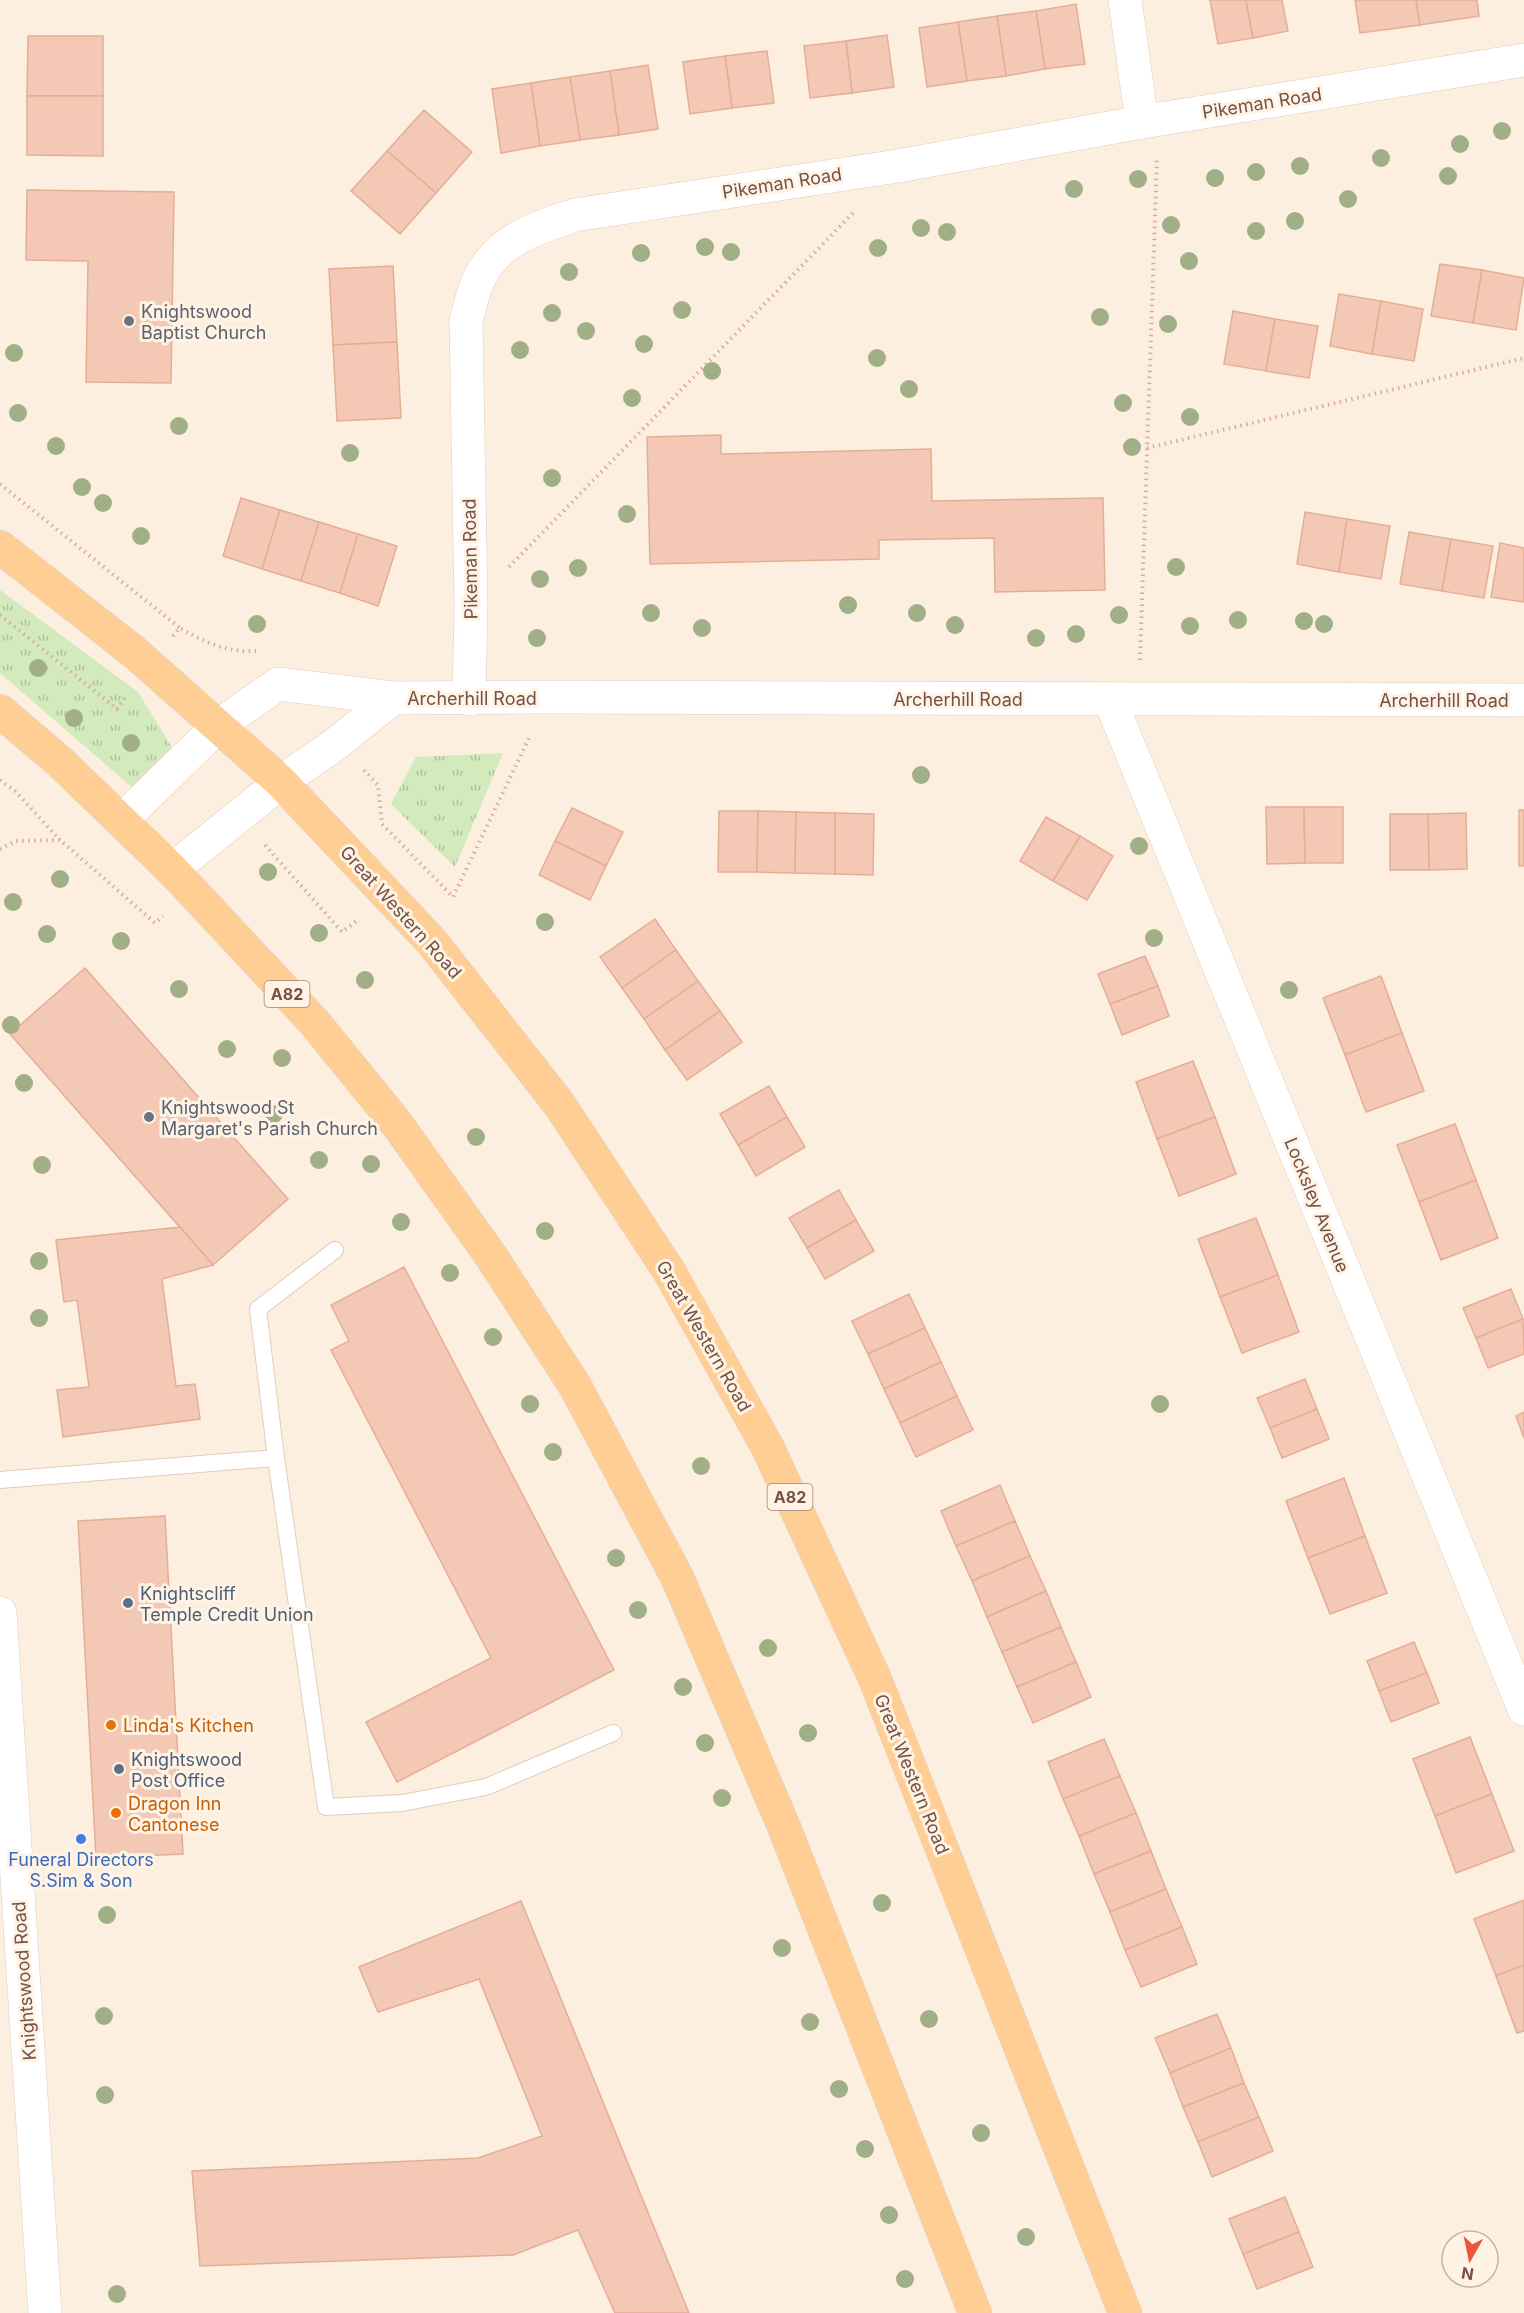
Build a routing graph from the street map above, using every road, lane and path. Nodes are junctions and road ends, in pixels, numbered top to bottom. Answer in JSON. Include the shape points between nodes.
{"nodes":[{"id":1,"x":1125,"y":0,"type":"edge"},
{"id":2,"x":1524,"y":60,"type":"edge"},
{"id":3,"x":1150,"y":121,"type":"junction"},
{"id":4,"x":857,"y":208,"type":"dead end"},
{"id":5,"x":1524,"y":358,"type":"edge"},
{"id":6,"x":1147,"y":448,"type":"junction"},
{"id":7,"x":0,"y":484,"type":"edge"},
{"id":8,"x":0,"y":547,"type":"edge"},
{"id":9,"x":471,"y":606,"type":"junction"},
{"id":10,"x":0,"y":615,"type":"edge"},
{"id":11,"x":180,"y":628,"type":"dead end"},
{"id":12,"x":149,"y":665,"type":"junction"},
{"id":13,"x":548,"y":697,"type":"junction"},
{"id":14,"x":393,"y":698,"type":"junction"},
{"id":15,"x":469,"y":699,"type":"junction"},
{"id":16,"x":1125,"y":700,"type":"junction"},
{"id":17,"x":1524,"y":700,"type":"edge"},
{"id":18,"x":0,"y":711,"type":"edge"},
{"id":19,"x":218,"y":726,"type":"junction"},
{"id":20,"x":0,"y":780,"type":"edge"},
{"id":21,"x":281,"y":782,"type":"junction"},
{"id":22,"x":122,"y":821,"type":"junction"},
{"id":23,"x":60,"y":840,"type":"dead end"},
{"id":24,"x":172,"y":870,"type":"junction"},
{"id":25,"x":453,"y":897,"type":"dead end"},
{"id":26,"x":335,"y":1250,"type":"dead end"},
{"id":27,"x":276,"y":1458,"type":"junction"},
{"id":28,"x":0,"y":1480,"type":"edge"},
{"id":29,"x":0,"y":1613,"type":"edge"},
{"id":30,"x":1524,"y":1709,"type":"edge"},
{"id":31,"x":613,"y":1733,"type":"dead end"},
{"id":32,"x":5,"y":1770,"type":"edge"},
{"id":33,"x":45,"y":2313,"type":"edge"},
{"id":34,"x":975,"y":2313,"type":"edge"},
{"id":35,"x":1125,"y":2313,"type":"edge"}],
"edges":[{"from":1,"to":3,"type":"street"},
{"from":2,"to":3,"type":"street","name":"Pikeman Road"},
{"from":3,"to":6,"type":"path"},
{"from":3,"to":9,"type":"street","name":"Pikeman Road","via":[[898,166],[575,214],[500,248],[480,277],[466,321]]},
{"from":4,"to":9,"type":"path"},
{"from":5,"to":6,"type":"path"},
{"from":6,"to":16,"type":"path"},
{"from":7,"to":11,"type":"path"},
{"from":8,"to":12,"type":"main road","name":"Great Western Road","number":"A82"},
{"from":9,"to":15,"type":"street","name":"Pikeman Road"},
{"from":10,"to":12,"type":"path","via":[[117,709]]},
{"from":12,"to":19,"type":"main road","name":"Great Western Road","number":"A82"},
{"from":13,"to":15,"type":"street","name":"Archerhill Road"},
{"from":13,"to":16,"type":"street","name":"Archerhill Road"},
{"from":13,"to":25,"type":"path"},
{"from":14,"to":15,"type":"street","name":"Archerhill Road"},
{"from":14,"to":19,"type":"street","name":"Archerhill Road","via":[[278,684]]},
{"from":14,"to":21,"type":"street","name":"Archerhill Road"},
{"from":16,"to":17,"type":"street","name":"Archerhill Road"},
{"from":16,"to":30,"type":"street","name":"Locksley Avenue"},
{"from":18,"to":22,"type":"main road","number":"A82"},
{"from":19,"to":21,"type":"main road","name":"Great Western Road","number":"A82"},
{"from":19,"to":22,"type":"street","name":"Archerhill Road"},
{"from":20,"to":23,"type":"path"},
{"from":21,"to":24,"type":"street","name":"Archerhill Road"},
{"from":21,"to":35,"type":"main road","name":"Great Western Road","number":"A82","via":[[432,942],[559,1104],[669,1271],[768,1448],[875,1679]]},
{"from":22,"to":24,"type":"main road","number":"A82"},
{"from":24,"to":34,"type":"main road","number":"A82","via":[[314,1022],[397,1124],[491,1256],[574,1386],[678,1576],[784,1827]]},
{"from":26,"to":27,"type":"lane","via":[[258,1309]]},
{"from":27,"to":28,"type":"lane"},
{"from":27,"to":31,"type":"lane","via":[[326,1807],[402,1803],[486,1787]]},
{"from":29,"to":32,"type":"street","name":"Knightswood Road"},
{"from":32,"to":33,"type":"street","name":"Knightswood Road"}]}
